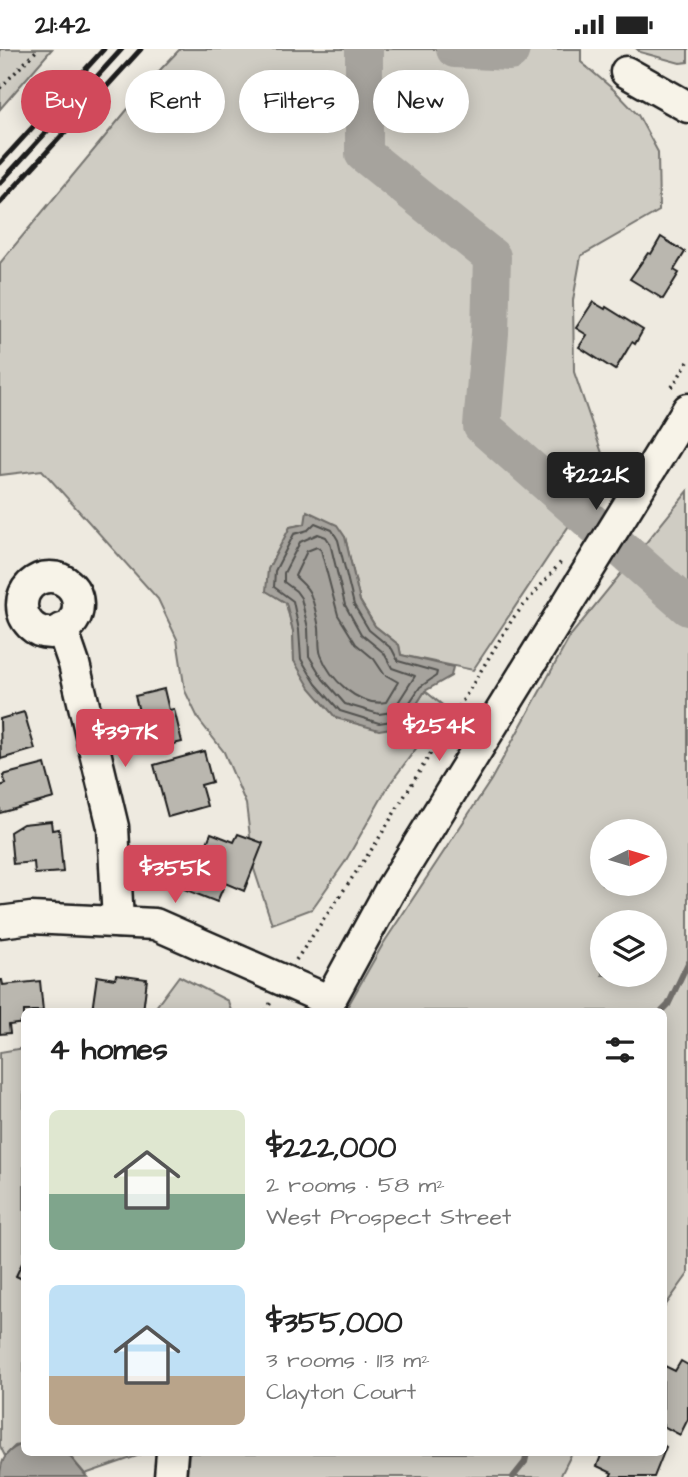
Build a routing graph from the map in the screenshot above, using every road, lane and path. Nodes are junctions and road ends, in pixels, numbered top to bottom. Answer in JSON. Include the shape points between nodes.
{"nodes":[{"id":1,"x":38,"y":49,"type":"edge"},
{"id":2,"x":626,"y":72,"type":"dead end"},
{"id":3,"x":0,"y":88,"type":"edge"},
{"id":4,"x":688,"y":107,"type":"edge"},
{"id":5,"x":688,"y":409,"type":"edge"},
{"id":6,"x":564,"y":559,"type":"dead end"},
{"id":7,"x":62,"y":629,"type":"dead end"},
{"id":8,"x":0,"y":922,"type":"edge"},
{"id":9,"x":118,"y":922,"type":"junction"},
{"id":10,"x":295,"y":962,"type":"dead end"},
{"id":11,"x":327,"y":1006,"type":"edge"},
{"id":12,"x":172,"y":1456,"type":"edge"},
{"id":13,"x":170,"y":1477,"type":"edge"}],
"edges":[{"from":1,"to":3,"type":"path"},
{"from":2,"to":4,"type":"street"},
{"from":5,"to":11,"type":"street","via":[[390,892]]},
{"from":6,"to":10,"type":"path","via":[[513,618],[376,843]]},
{"from":7,"to":9,"type":"street","via":[[113,827]]},
{"from":8,"to":9,"type":"street","via":[[30,918]]},
{"from":9,"to":11,"type":"street","via":[[155,924]]},
{"from":12,"to":13,"type":"street"}]}
